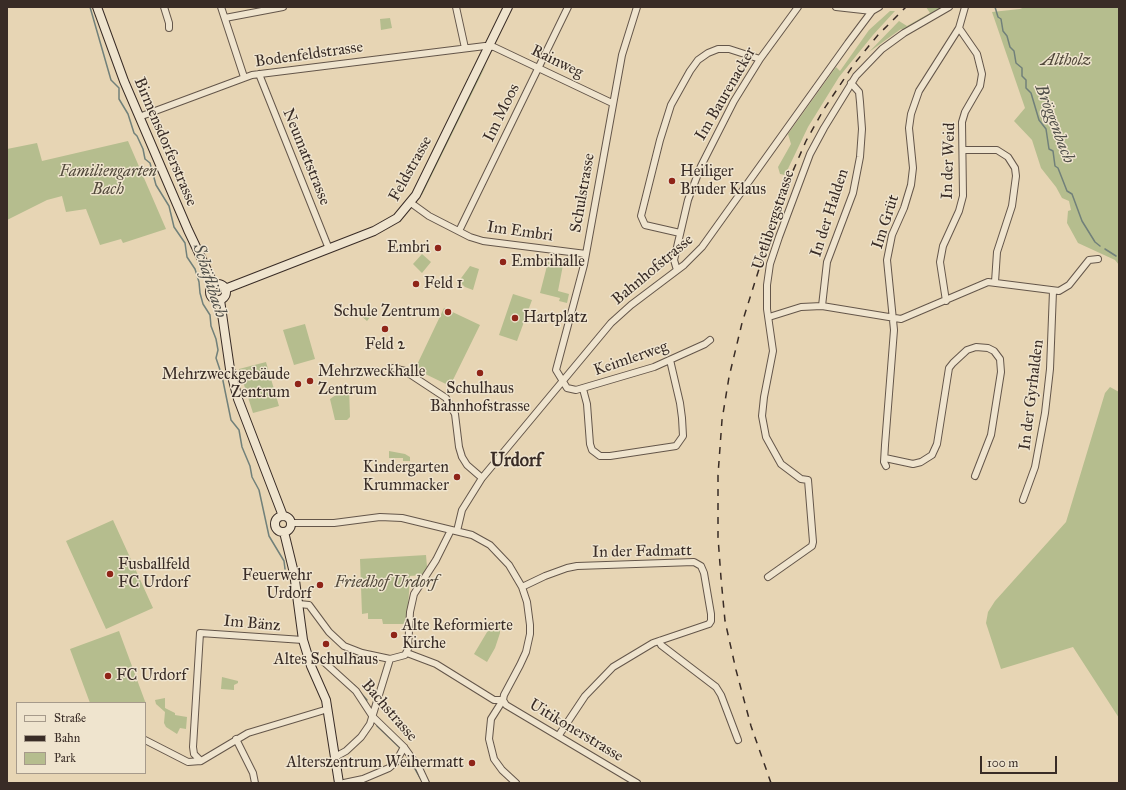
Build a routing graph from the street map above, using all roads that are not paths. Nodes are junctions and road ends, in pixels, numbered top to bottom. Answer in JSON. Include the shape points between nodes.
{"nodes":[{"id":1,"x":97,"y":7,"type":"edge"},
{"id":2,"x":164,"y":7,"type":"edge"},
{"id":3,"x":221,"y":7,"type":"edge"},
{"id":4,"x":283,"y":7,"type":"edge"},
{"id":5,"x":456,"y":7,"type":"edge"},
{"id":6,"x":508,"y":7,"type":"edge"},
{"id":7,"x":568,"y":7,"type":"edge"},
{"id":8,"x":637,"y":7,"type":"edge"},
{"id":9,"x":798,"y":7,"type":"edge"},
{"id":10,"x":836,"y":7,"type":"edge"},
{"id":11,"x":842,"y":7,"type":"edge"},
{"id":12,"x":879,"y":7,"type":"edge"},
{"id":13,"x":949,"y":7,"type":"edge"},
{"id":14,"x":965,"y":7,"type":"edge"},
{"id":15,"x":872,"y":11,"type":"junction"},
{"id":16,"x":225,"y":18,"type":"junction"},
{"id":17,"x":169,"y":28,"type":"dead end"},
{"id":18,"x":959,"y":28,"type":"junction"},
{"id":19,"x":489,"y":46,"type":"junction"},
{"id":20,"x":465,"y":48,"type":"junction"},
{"id":21,"x":760,"y":59,"type":"junction"},
{"id":22,"x":539,"y":67,"type":"junction"},
{"id":23,"x":259,"y":74,"type":"junction"},
{"id":24,"x":244,"y":77,"type":"junction"},
{"id":25,"x":852,"y":83,"type":"junction"},
{"id":26,"x":612,"y":103,"type":"junction"},
{"id":27,"x":139,"y":116,"type":"junction"},
{"id":28,"x":963,"y":150,"type":"junction"},
{"id":29,"x":411,"y":203,"type":"junction"},
{"id":30,"x":459,"y":231,"type":"junction"},
{"id":31,"x":680,"y":233,"type":"junction"},
{"id":32,"x":329,"y":249,"type":"junction"},
{"id":33,"x":586,"y":254,"type":"junction"},
{"id":34,"x":1098,"y":259,"type":"dead end"},
{"id":35,"x":677,"y":270,"type":"junction"},
{"id":36,"x":995,"y":282,"type":"junction"},
{"id":37,"x":214,"y":285,"type":"junction"},
{"id":38,"x":226,"y":289,"type":"junction"},
{"id":39,"x":1053,"y":291,"type":"junction"},
{"id":40,"x":220,"y":300,"type":"junction"},
{"id":41,"x":946,"y":301,"type":"junction"},
{"id":42,"x":822,"y":306,"type":"junction"},
{"id":43,"x":769,"y":317,"type":"junction"},
{"id":44,"x":894,"y":319,"type":"junction"},
{"id":45,"x":710,"y":340,"type":"dead end"},
{"id":46,"x":670,"y":360,"type":"junction"},
{"id":47,"x":393,"y":368,"type":"dead end"},
{"id":48,"x":562,"y":381,"type":"junction"},
{"id":49,"x":583,"y":389,"type":"junction"},
{"id":50,"x":885,"y":458,"type":"junction"},
{"id":51,"x":886,"y":466,"type":"dead end"},
{"id":52,"x":975,"y":476,"type":"dead end"},
{"id":53,"x":482,"y":478,"type":"junction"},
{"id":54,"x":1023,"y":500,"type":"dead end"},
{"id":55,"x":282,"y":516,"type":"junction"},
{"id":56,"x":291,"y":523,"type":"junction"},
{"id":57,"x":454,"y":530,"type":"junction"},
{"id":58,"x":284,"y":532,"type":"junction"},
{"id":59,"x":768,"y":577,"type":"dead end"},
{"id":60,"x":522,"y":587,"type":"junction"},
{"id":61,"x":299,"y":604,"type":"junction"},
{"id":62,"x":303,"y":640,"type":"junction"},
{"id":63,"x":658,"y":641,"type":"junction"},
{"id":64,"x":407,"y":653,"type":"junction"},
{"id":65,"x":390,"y":660,"type":"junction"},
{"id":66,"x":324,"y":662,"type":"dead end"},
{"id":67,"x":503,"y":700,"type":"junction"},
{"id":68,"x":328,"y":709,"type":"junction"},
{"id":69,"x":373,"y":717,"type":"junction"},
{"id":70,"x":559,"y":735,"type":"junction"},
{"id":71,"x":236,"y":739,"type":"junction"},
{"id":72,"x":738,"y":740,"type":"dead end"},
{"id":73,"x":146,"y":741,"type":"edge"},
{"id":74,"x":403,"y":749,"type":"junction"},
{"id":75,"x":335,"y":757,"type":"junction"},
{"id":76,"x":202,"y":761,"type":"junction"},
{"id":77,"x":255,"y":783,"type":"edge"},
{"id":78,"x":339,"y":783,"type":"edge"},
{"id":79,"x":344,"y":783,"type":"edge"},
{"id":80,"x":426,"y":783,"type":"edge"},
{"id":81,"x":516,"y":783,"type":"edge"},
{"id":82,"x":637,"y":783,"type":"edge"}],
"edges":[{"from":1,"to":27,"type":"main road","name":"Birmensdorferstrasse"},
{"from":2,"to":17,"type":"street","via":[[170,23]]},
{"from":3,"to":16,"type":"street"},
{"from":4,"to":16,"type":"street"},
{"from":5,"to":20,"type":"street"},
{"from":6,"to":19,"type":"main road","name":"Feldstrasse"},
{"from":7,"to":22,"type":"street","name":"Im Moos"},
{"from":8,"to":26,"type":"street","name":"Schulstrasse","via":[[625,40]]},
{"from":9,"to":21,"type":"street","name":"Im Baurenacker"},
{"from":10,"to":11,"type":"street"},
{"from":11,"to":15,"type":"street"},
{"from":12,"to":15,"type":"street","name":"Bahnhofstrasse"},
{"from":13,"to":25,"type":"street","name":"Uetlibergstrasse","via":[[882,49]]},
{"from":14,"to":18,"type":"street","name":"Im Grüt"},
{"from":15,"to":35,"type":"street","name":"Bahnhofstrasse","via":[[706,242]]},
{"from":16,"to":24,"type":"street"},
{"from":18,"to":28,"type":"street","name":"In der Weid","via":[[978,54],[982,74],[980,86],[964,116]]},
{"from":18,"to":44,"type":"street","name":"Im Grüt","via":[[922,87],[911,114],[911,185],[888,251]]},
{"from":19,"to":20,"type":"street","name":"Bodenfeldstrasse"},
{"from":19,"to":22,"type":"street","name":"Rainweg"},
{"from":19,"to":29,"type":"main road","name":"Feldstrasse"},
{"from":20,"to":23,"type":"street","name":"Bodenfeldstrasse"},
{"from":21,"to":31,"type":"street","name":"Im Baurenacker","via":[[734,101],[701,166],[688,200]]},
{"from":21,"to":31,"type":"street","via":[[728,49],[708,53],[698,60],[690,71],[671,105],[641,216],[645,225]]},
{"from":22,"to":26,"type":"street","name":"Rainweg"},
{"from":22,"to":30,"type":"street","name":"Im Moos"},
{"from":23,"to":24,"type":"street","name":"Bodenfeldstrasse"},
{"from":23,"to":32,"type":"street","name":"Neumattstrasse"},
{"from":24,"to":27,"type":"street","name":"Bodenfeldstrasse"},
{"from":25,"to":42,"type":"street","name":"In der Halden","via":[[859,92],[862,129],[860,158],[853,193],[825,272]]},
{"from":25,"to":43,"type":"street","name":"Uetlibergstrasse","via":[[810,154],[785,217],[768,277],[766,294]]},
{"from":26,"to":33,"type":"street","name":"Schulstrasse"},
{"from":27,"to":37,"type":"main road","name":"Birmensdorferstrasse"},
{"from":28,"to":36,"type":"street","via":[[998,150],[1008,157],[1015,168],[1012,202],[998,252]]},
{"from":28,"to":41,"type":"street","name":"In der Weid","via":[[962,203],[947,236],[940,262]]},
{"from":29,"to":30,"type":"street","name":"Im Embri"},
{"from":29,"to":32,"type":"main road","name":"Feldstrasse","via":[[398,218],[384,227]]},
{"from":30,"to":33,"type":"street","name":"Im Embri","via":[[494,244]]},
{"from":31,"to":35,"type":"street","name":"Im Baurenacker","via":[[674,260]]},
{"from":32,"to":38,"type":"main road","name":"Feldstrasse"},
{"from":33,"to":48,"type":"street","name":"Schulstrasse","via":[[570,322],[556,366]]},
{"from":34,"to":39,"type":"street","via":[[1088,259],[1064,289]]},
{"from":35,"to":48,"type":"street","name":"Bahnhofstrasse","via":[[611,323]]},
{"from":36,"to":39,"type":"street"},
{"from":36,"to":41,"type":"street","via":[[983,284]]},
{"from":37,"to":38,"type":"main road","via":[[221,284]]},
{"from":37,"to":40,"type":"main road","name":"Birmensdorferstrasse","via":[[211,288],[211,295],[214,299]]},
{"from":38,"to":40,"type":"main road","via":[[225,296]]},
{"from":39,"to":54,"type":"street","name":"In der Gyrhalden","via":[[1051,361],[1046,407],[1035,467]]},
{"from":40,"to":55,"type":"main road","name":"Birmensdorferstrasse","via":[[230,369],[238,399]]},
{"from":41,"to":44,"type":"street","via":[[910,317]]},
{"from":42,"to":43,"type":"street","via":[[801,307]]},
{"from":42,"to":44,"type":"street"},
{"from":43,"to":59,"type":"street","name":"Uetlibergstrasse","via":[[773,352],[762,407],[766,437],[781,464],[801,479],[808,480],[812,546]]},
{"from":44,"to":50,"type":"street","name":"Im Grüt"},
{"from":45,"to":46,"type":"street","name":"Keimlerweg"},
{"from":46,"to":49,"type":"street","name":"Keimlerweg"},
{"from":46,"to":49,"type":"street","via":[[682,418],[683,436],[676,446],[600,456],[592,450],[590,444],[587,404]]},
{"from":47,"to":53,"type":"street","via":[[404,371],[446,398],[455,414],[462,457]]},
{"from":48,"to":49,"type":"street","name":"Keimlerweg","via":[[570,390]]},
{"from":48,"to":53,"type":"street","name":"Bahnhofstrasse"},
{"from":50,"to":51,"type":"street","name":"Im Grüt"},
{"from":50,"to":52,"type":"street","via":[[913,464],[932,455],[937,444],[949,368],[967,350],[976,347],[988,348],[1000,359],[1001,372],[991,435]]},
{"from":53,"to":57,"type":"street","name":"Bahnhofstrasse","via":[[462,510]]},
{"from":55,"to":56,"type":"main road","via":[[289,518]]},
{"from":55,"to":58,"type":"main road","name":"Birmensdorferstrasse","via":[[276,526],[279,531]]},
{"from":56,"to":57,"type":"street","via":[[344,523],[387,517]]},
{"from":56,"to":58,"type":"main road","via":[[290,530]]},
{"from":57,"to":60,"type":"street","via":[[472,535],[490,545],[509,565]]},
{"from":57,"to":64,"type":"street","name":"Bahnhofstrasse","via":[[414,594]]},
{"from":58,"to":61,"type":"main road","name":"Birmensdorferstrasse"},
{"from":60,"to":63,"type":"street","name":"In der Fadmatt","via":[[545,576],[577,566],[698,563],[704,573],[711,621],[706,626]]},
{"from":60,"to":67,"type":"street","via":[[527,602],[530,634],[526,652]]},
{"from":61,"to":62,"type":"main road","name":"Birmensdorferstrasse"},
{"from":61,"to":65,"type":"street","via":[[309,605],[329,632],[344,646]]},
{"from":62,"to":68,"type":"main road","name":"Birmensdorferstrasse"},
{"from":62,"to":76,"type":"street","name":"Im Bänz","via":[[200,633],[193,747],[194,754]]},
{"from":63,"to":70,"type":"street","name":"In der Fadmatt","via":[[613,667],[585,696]]},
{"from":63,"to":72,"type":"street","via":[[661,646],[716,687]]},
{"from":64,"to":65,"type":"street"},
{"from":64,"to":67,"type":"street","via":[[436,664],[494,700]]},
{"from":65,"to":69,"type":"street"},
{"from":66,"to":69,"type":"street","name":"Bachstrasse","via":[[356,692]]},
{"from":67,"to":70,"type":"street","name":"Uitikonerstrasse","via":[[506,705]]},
{"from":67,"to":81,"type":"street","via":[[491,718],[488,731],[490,746],[494,759]]},
{"from":68,"to":71,"type":"street","via":[[270,725]]},
{"from":68,"to":75,"type":"main road","name":"Birmensdorferstrasse"},
{"from":69,"to":74,"type":"street","name":"Bachstrasse"},
{"from":69,"to":75,"type":"street","via":[[361,737],[344,754]]},
{"from":70,"to":82,"type":"street","name":"Uitikonerstrasse"},
{"from":71,"to":76,"type":"street"},
{"from":71,"to":77,"type":"street","via":[[254,772]]},
{"from":73,"to":76,"type":"street","via":[[188,762]]},
{"from":74,"to":79,"type":"street","via":[[396,762],[389,768],[363,779]]},
{"from":74,"to":80,"type":"street","name":"Bachstrasse","via":[[419,768]]},
{"from":75,"to":78,"type":"main road","name":"Birmensdorferstrasse"}]}
